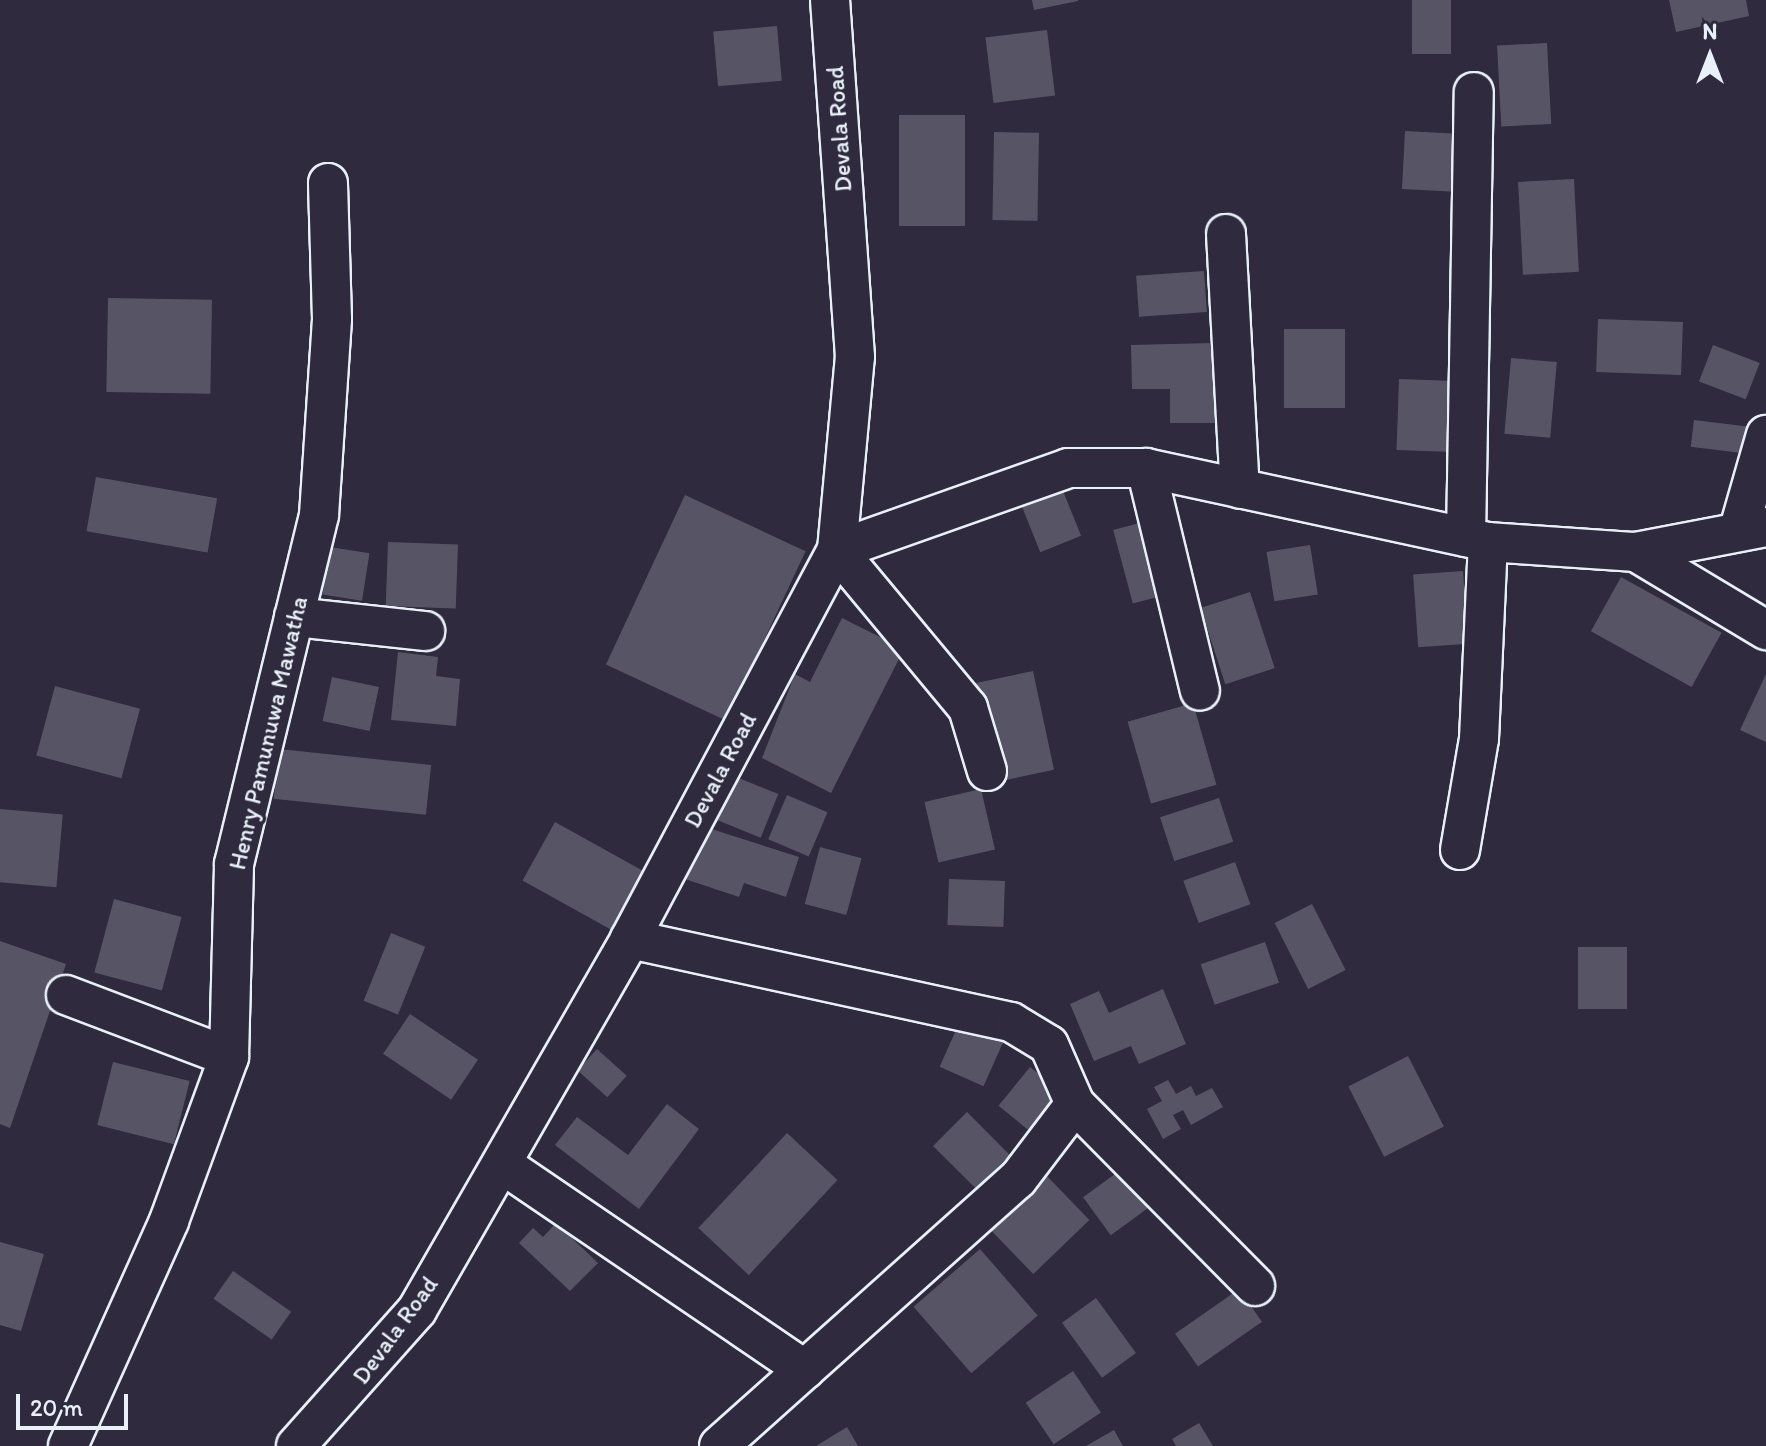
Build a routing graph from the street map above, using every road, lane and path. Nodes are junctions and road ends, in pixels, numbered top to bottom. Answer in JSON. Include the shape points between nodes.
{"nodes":[{"id":1,"x":830,"y":0,"type":"edge"},
{"id":2,"x":1474,"y":92,"type":"dead end"},
{"id":3,"x":328,"y":183,"type":"dead end"},
{"id":4,"x":1226,"y":234,"type":"dead end"},
{"id":5,"x":1766,"y":435,"type":"edge"},
{"id":6,"x":1146,"y":468,"type":"junction"},
{"id":7,"x":1240,"y":489,"type":"junction"},
{"id":8,"x":1752,"y":528,"type":"edge"},
{"id":9,"x":1477,"y":540,"type":"junction"},
{"id":10,"x":837,"y":550,"type":"junction"},
{"id":11,"x":1636,"y":552,"type":"junction"},
{"id":12,"x":294,"y":617,"type":"junction"},
{"id":13,"x":1766,"y":630,"type":"edge"},
{"id":14,"x":425,"y":631,"type":"dead end"},
{"id":15,"x":1200,"y":691,"type":"dead end"},
{"id":16,"x":987,"y":771,"type":"dead end"},
{"id":17,"x":1460,"y":850,"type":"dead end"},
{"id":18,"x":630,"y":939,"type":"junction"},
{"id":19,"x":66,"y":995,"type":"dead end"},
{"id":20,"x":229,"y":1057,"type":"junction"},
{"id":21,"x":1075,"y":1104,"type":"junction"},
{"id":22,"x":502,"y":1164,"type":"junction"},
{"id":23,"x":1255,"y":1286,"type":"dead end"},
{"id":24,"x":805,"y":1370,"type":"junction"},
{"id":25,"x":68,"y":1446,"type":"edge"},
{"id":26,"x":296,"y":1446,"type":"edge"},
{"id":27,"x":719,"y":1446,"type":"edge"}],
"edges":[{"from":1,"to":10,"type":"street","name":"Devala Road","via":[[855,357]]},
{"from":2,"to":9,"type":"street"},
{"from":3,"to":12,"type":"street","name":"Henry Pamunuwa Mawatha","via":[[332,319],[319,515]]},
{"from":4,"to":7,"type":"street"},
{"from":5,"to":8,"type":"street"},
{"from":6,"to":7,"type":"street"},
{"from":6,"to":10,"type":"street","via":[[1068,468]]},
{"from":6,"to":15,"type":"street"},
{"from":7,"to":9,"type":"street"},
{"from":8,"to":11,"type":"street"},
{"from":9,"to":11,"type":"street"},
{"from":9,"to":17,"type":"street","via":[[1479,739]]},
{"from":10,"to":16,"type":"street","via":[[968,708]]},
{"from":10,"to":18,"type":"street","name":"Devala Road"},
{"from":11,"to":13,"type":"street"},
{"from":12,"to":14,"type":"street"},
{"from":12,"to":20,"type":"street","name":"Henry Pamunuwa Mawatha","via":[[234,864]]},
{"from":18,"to":21,"type":"street","via":[[1011,1022],[1049,1045]]},
{"from":18,"to":22,"type":"street","name":"Devala Road"},
{"from":19,"to":20,"type":"street"},
{"from":20,"to":25,"type":"street","name":"Henry Pamunuwa Mawatha","via":[[169,1221]]},
{"from":21,"to":23,"type":"street"},
{"from":21,"to":24,"type":"street","via":[[1018,1179]]},
{"from":22,"to":24,"type":"street"},
{"from":22,"to":26,"type":"street","name":"Devala Road","via":[[417,1310]]},
{"from":24,"to":27,"type":"street"}]}
